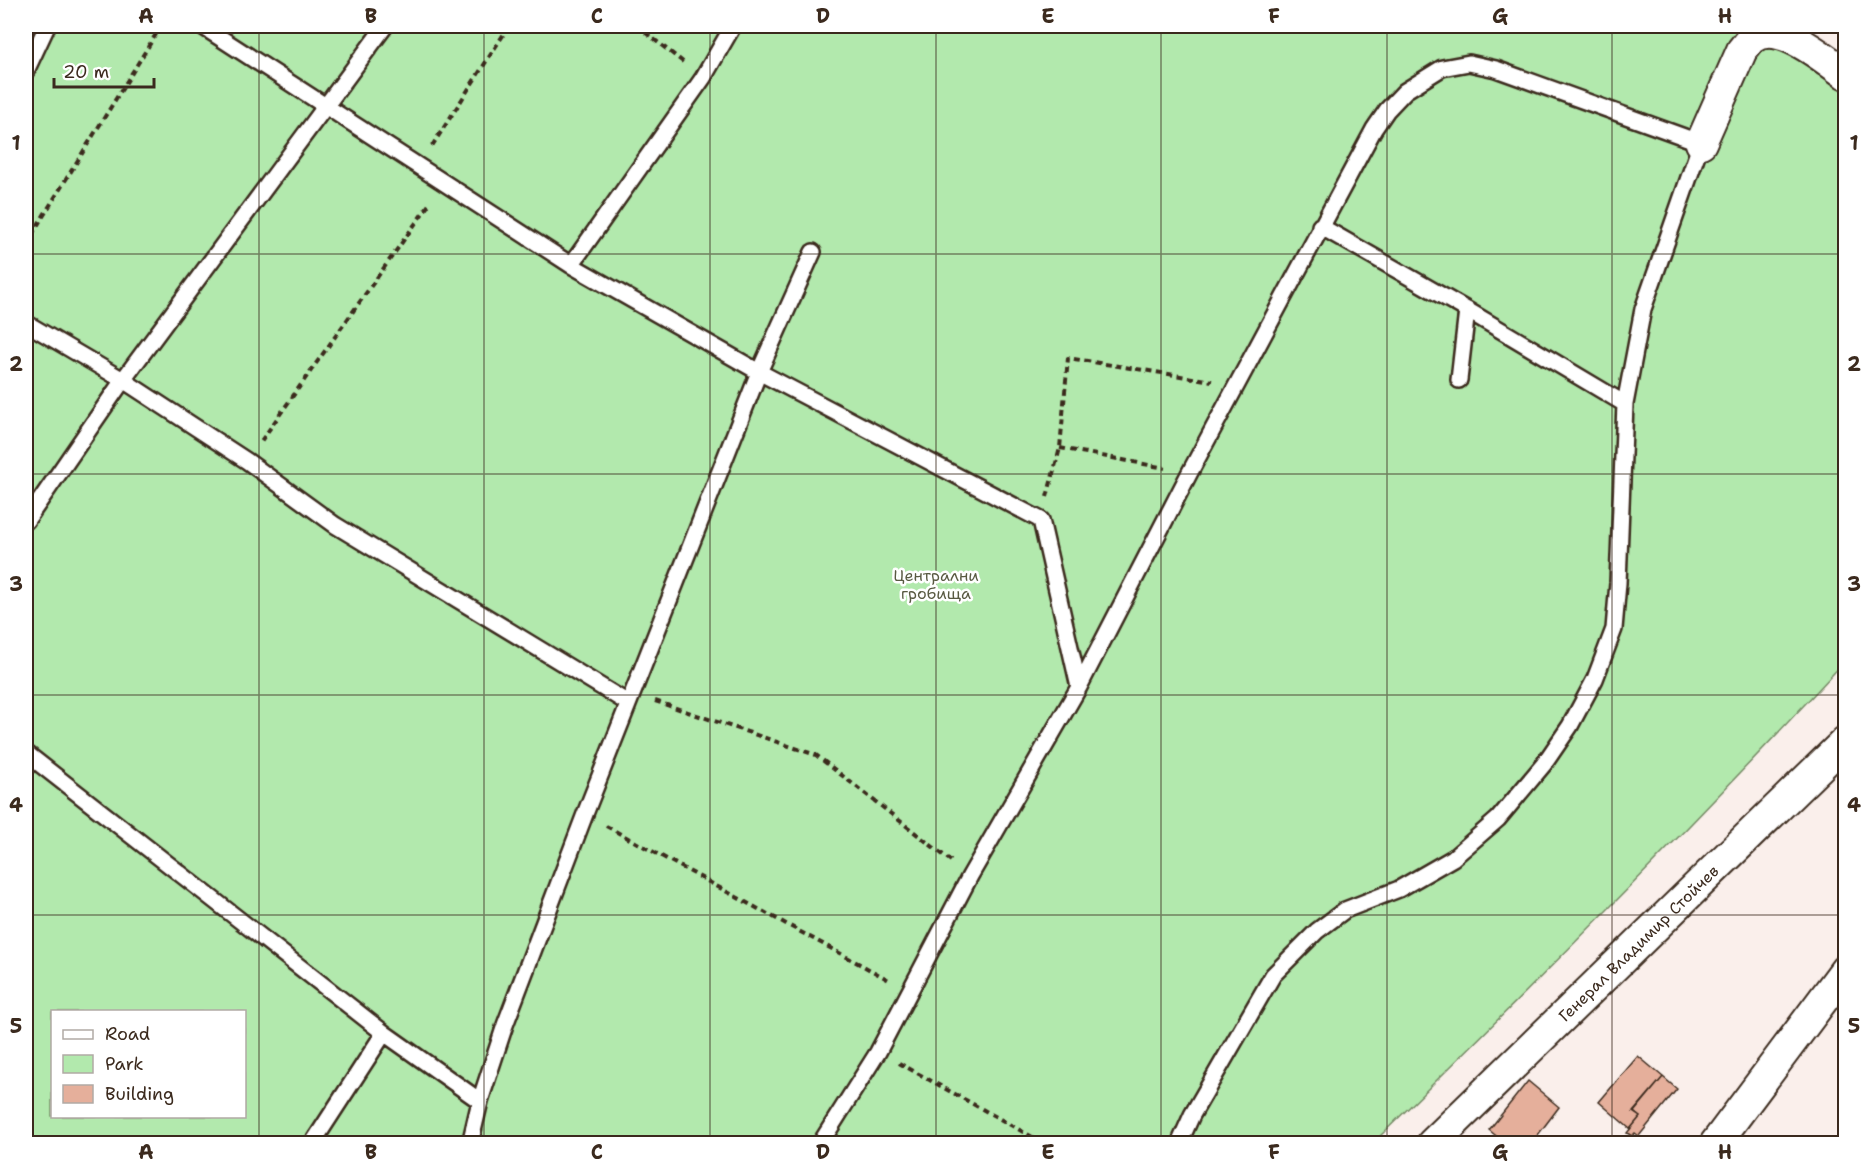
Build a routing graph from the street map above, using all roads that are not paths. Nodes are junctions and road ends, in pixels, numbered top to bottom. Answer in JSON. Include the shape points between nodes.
{"nodes":[{"id":1,"x":47,"y":26,"type":"edge"},
{"id":2,"x":202,"y":26,"type":"edge"},
{"id":3,"x":385,"y":26,"type":"edge"},
{"id":4,"x":733,"y":26,"type":"edge"},
{"id":5,"x":1792,"y":31,"type":"edge"},
{"id":6,"x":26,"y":71,"type":"edge"},
{"id":7,"x":1845,"y":74,"type":"edge"},
{"id":8,"x":326,"y":105,"type":"junction"},
{"id":9,"x":1701,"y":143,"type":"junction"},
{"id":10,"x":1320,"y":226,"type":"junction"},
{"id":11,"x":813,"y":252,"type":"dead end"},
{"id":12,"x":571,"y":265,"type":"junction"},
{"id":13,"x":1467,"y":310,"type":"junction"},
{"id":14,"x":26,"y":323,"type":"edge"},
{"id":15,"x":759,"y":372,"type":"junction"},
{"id":16,"x":123,"y":380,"type":"junction"},
{"id":17,"x":1459,"y":380,"type":"dead end"},
{"id":18,"x":1625,"y":404,"type":"junction"},
{"id":19,"x":26,"y":521,"type":"edge"},
{"id":20,"x":1079,"y":687,"type":"junction"},
{"id":21,"x":631,"y":698,"type":"junction"},
{"id":22,"x":1845,"y":741,"type":"edge"},
{"id":23,"x":26,"y":753,"type":"edge"},
{"id":24,"x":1845,"y":969,"type":"edge"},
{"id":25,"x":384,"y":1033,"type":"junction"},
{"id":26,"x":480,"y":1101,"type":"junction"},
{"id":27,"x":312,"y":1143,"type":"edge"},
{"id":28,"x":470,"y":1143,"type":"edge"},
{"id":29,"x":820,"y":1143,"type":"edge"},
{"id":30,"x":1179,"y":1143,"type":"edge"},
{"id":31,"x":1432,"y":1143,"type":"edge"},
{"id":32,"x":1715,"y":1143,"type":"edge"}],
"edges":[{"from":1,"to":6,"type":"lane"},
{"from":2,"to":8,"type":"lane"},
{"from":3,"to":8,"type":"lane"},
{"from":4,"to":12,"type":"lane","via":[[703,78]]},
{"from":5,"to":7,"type":"street"},
{"from":5,"to":9,"type":"street","via":[[1752,38],[1742,50]]},
{"from":8,"to":12,"type":"lane"},
{"from":8,"to":16,"type":"lane"},
{"from":9,"to":10,"type":"lane","via":[[1496,69],[1469,63],[1442,68],[1405,91],[1387,110]]},
{"from":9,"to":18,"type":"lane","via":[[1643,309]]},
{"from":10,"to":13,"type":"lane"},
{"from":10,"to":20,"type":"lane"},
{"from":11,"to":15,"type":"lane"},
{"from":12,"to":15,"type":"lane"},
{"from":13,"to":17,"type":"lane"},
{"from":13,"to":18,"type":"lane"},
{"from":14,"to":16,"type":"lane"},
{"from":15,"to":20,"type":"lane","via":[[1041,520]]},
{"from":15,"to":21,"type":"lane"},
{"from":16,"to":19,"type":"lane"},
{"from":16,"to":21,"type":"lane","via":[[247,461],[335,525]]},
{"from":18,"to":30,"type":"lane","via":[[1614,629],[1595,680],[1570,726],[1498,819],[1453,858],[1399,889],[1345,910],[1317,931],[1273,975]]},
{"from":20,"to":29,"type":"lane","via":[[970,876],[878,1052]]},
{"from":21,"to":26,"type":"lane","via":[[505,1025]]},
{"from":22,"to":31,"type":"street","name":"Генерал Владимир Стойчев"},
{"from":23,"to":25,"type":"lane"},
{"from":24,"to":32,"type":"street"},
{"from":25,"to":26,"type":"lane"},
{"from":25,"to":27,"type":"lane"},
{"from":26,"to":28,"type":"lane"}]}
